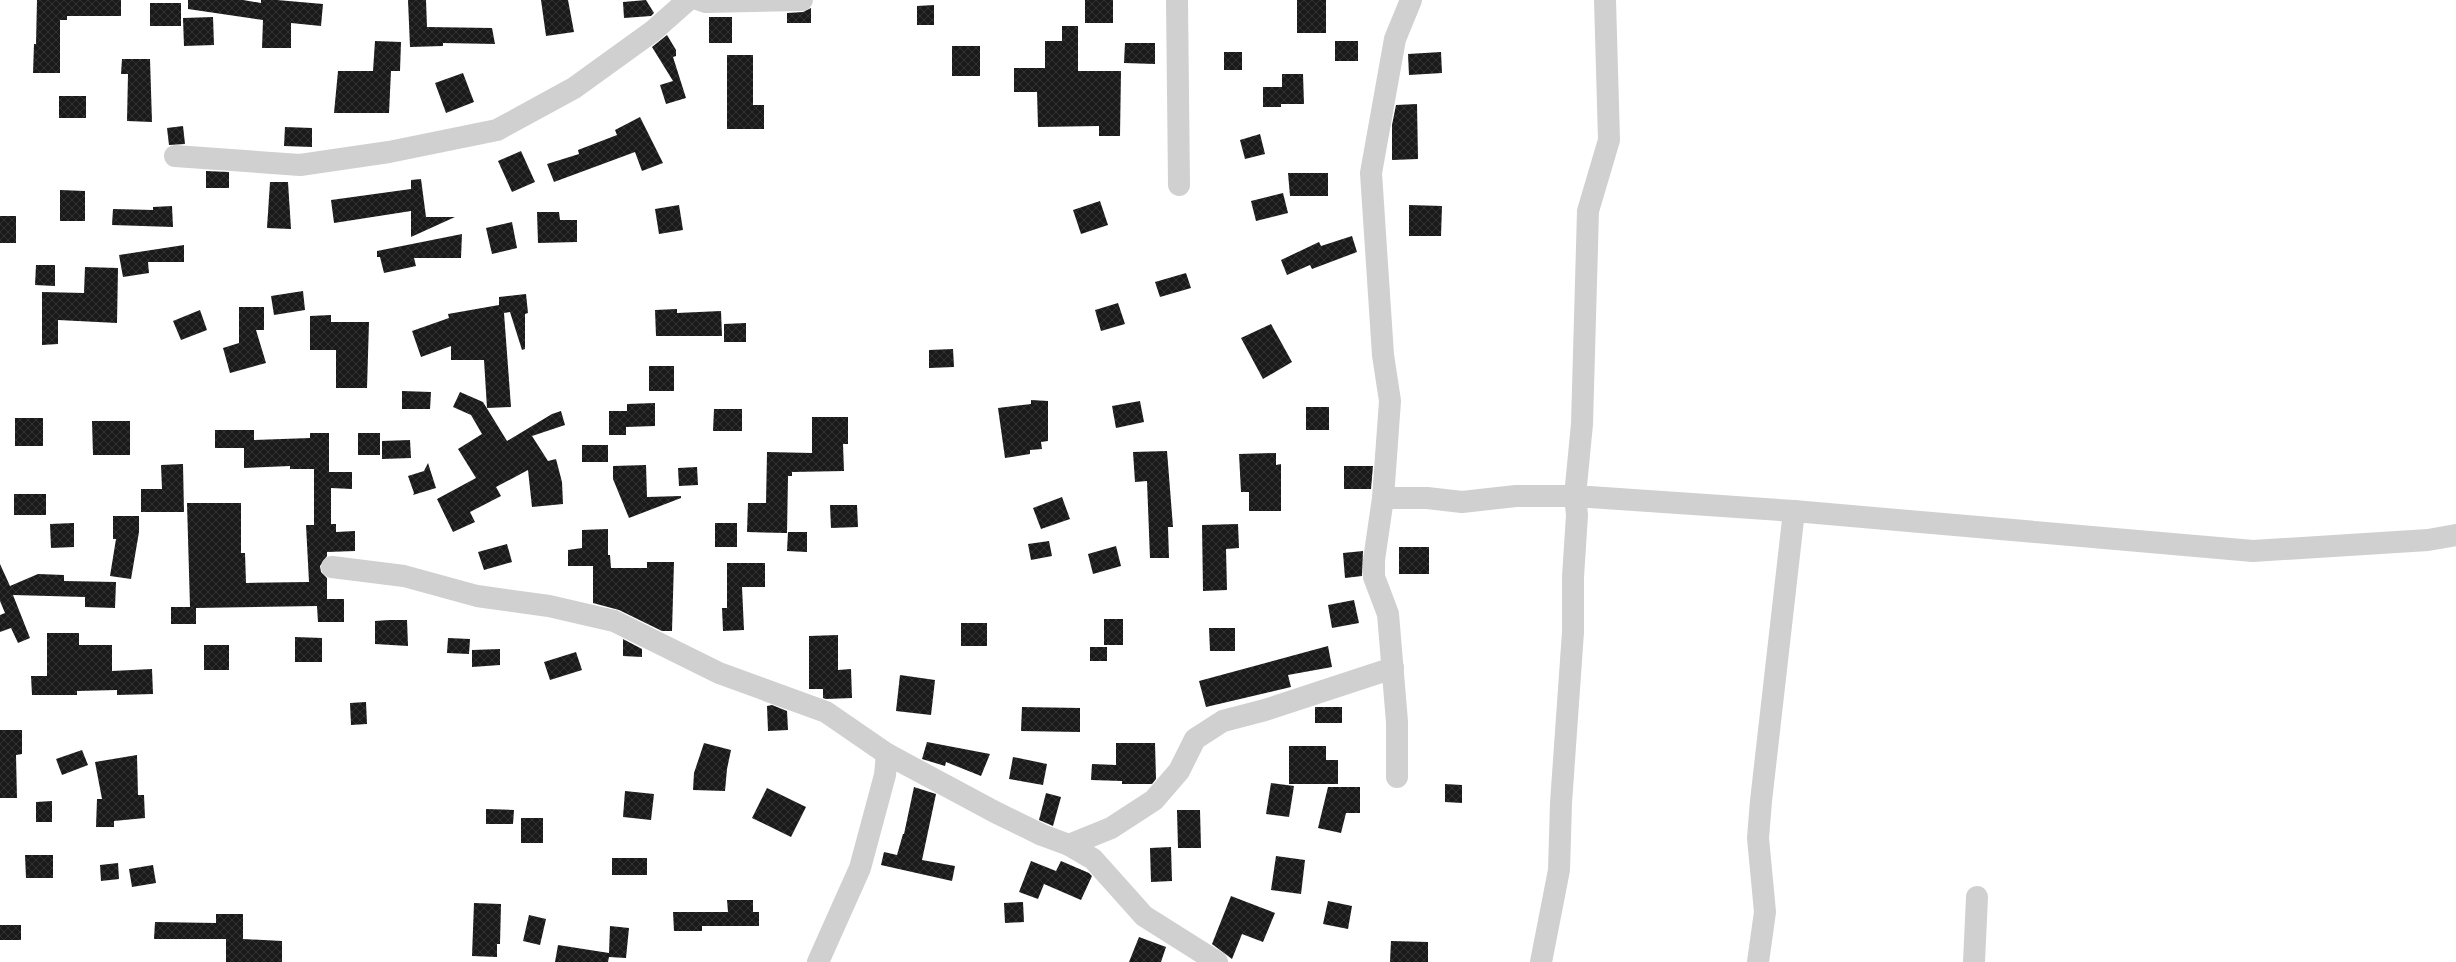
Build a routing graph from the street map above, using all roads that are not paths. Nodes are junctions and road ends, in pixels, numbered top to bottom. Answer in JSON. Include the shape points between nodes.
{"nodes":[{"id":1,"x":688,"y":0,"type":"edge"},
{"id":2,"x":700,"y":0,"type":"edge"},
{"id":3,"x":802,"y":0,"type":"edge"},
{"id":4,"x":1177,"y":0,"type":"edge"},
{"id":5,"x":1410,"y":0,"type":"edge"},
{"id":6,"x":1605,"y":0,"type":"edge"},
{"id":7,"x":175,"y":156,"type":"dead end"},
{"id":8,"x":1179,"y":185,"type":"dead end"},
{"id":9,"x":1575,"y":496,"type":"junction"},
{"id":10,"x":1383,"y":498,"type":"junction"},
{"id":11,"x":1794,"y":511,"type":"junction"},
{"id":12,"x":2456,"y":535,"type":"edge"},
{"id":13,"x":332,"y":567,"type":"dead end"},
{"id":14,"x":1393,"y":668,"type":"junction"},
{"id":15,"x":887,"y":754,"type":"junction"},
{"id":16,"x":1397,"y":777,"type":"dead end"},
{"id":17,"x":1069,"y":845,"type":"junction"},
{"id":18,"x":1978,"y":897,"type":"dead end"},
{"id":19,"x":818,"y":962,"type":"edge"},
{"id":20,"x":1218,"y":962,"type":"edge"},
{"id":21,"x":1541,"y":962,"type":"edge"},
{"id":22,"x":1758,"y":962,"type":"edge"},
{"id":23,"x":1974,"y":962,"type":"edge"}],
"edges":[{"from":1,"to":7,"type":"street","via":[[653,31],[574,88],[496,130],[389,152],[300,165]]},
{"from":2,"to":3,"type":"street"},
{"from":4,"to":8,"type":"street"},
{"from":5,"to":10,"type":"street","via":[[1395,39],[1372,173],[1383,354],[1390,401]]},
{"from":6,"to":9,"type":"street","via":[[1609,140],[1588,211],[1582,424]]},
{"from":9,"to":10,"type":"street","via":[[1516,496],[1462,502],[1427,498]]},
{"from":9,"to":11,"type":"street"},
{"from":9,"to":21,"type":"street","via":[[1577,515],[1572,577],[1572,632],[1559,870]]},
{"from":10,"to":14,"type":"street","via":[[1374,577],[1388,614]]},
{"from":11,"to":12,"type":"street","via":[[2253,551],[2428,540]]},
{"from":11,"to":22,"type":"street","via":[[1760,801],[1758,838],[1765,912]]},
{"from":13,"to":15,"type":"street","via":[[404,576],[477,596],[549,606],[614,621],[719,673],[826,712]]},
{"from":14,"to":16,"type":"street","via":[[1397,722]]},
{"from":14,"to":17,"type":"street","via":[[1223,722],[1195,739],[1179,771],[1154,800],[1111,828]]},
{"from":15,"to":17,"type":"street","via":[[995,812]]},
{"from":15,"to":19,"type":"street","via":[[885,776],[860,868]]},
{"from":17,"to":20,"type":"street","via":[[1093,859],[1144,916]]},
{"from":18,"to":23,"type":"street"}]}
